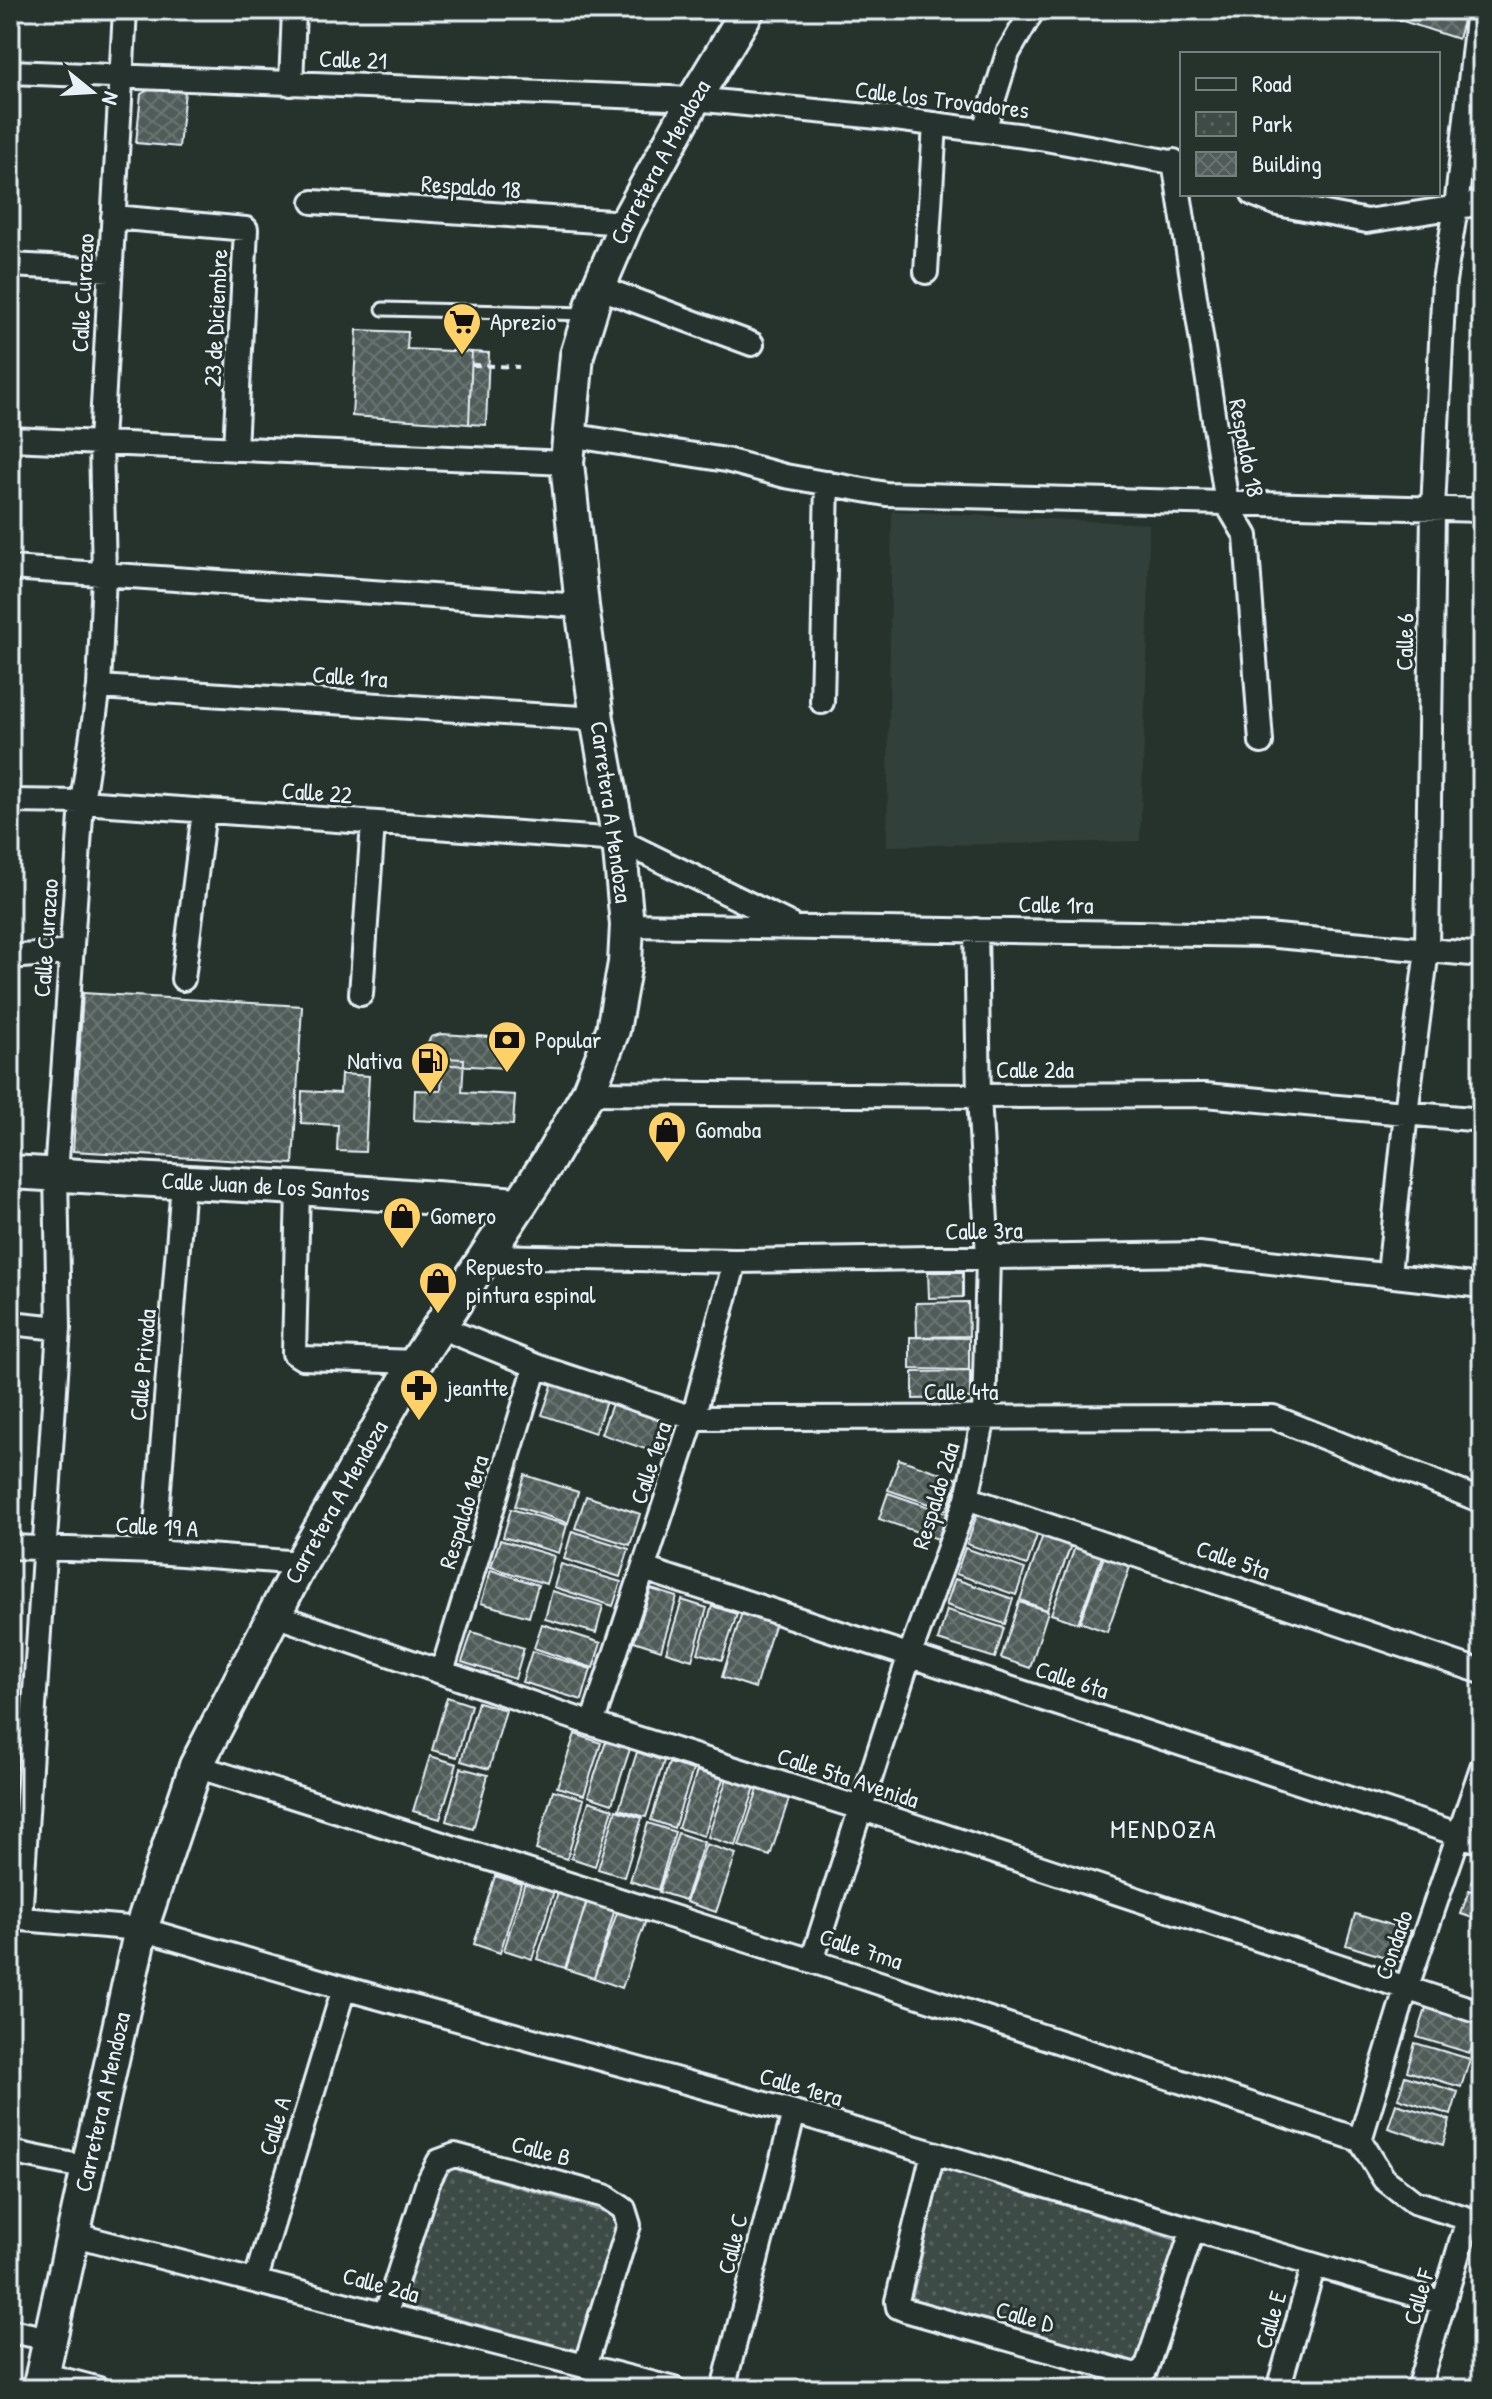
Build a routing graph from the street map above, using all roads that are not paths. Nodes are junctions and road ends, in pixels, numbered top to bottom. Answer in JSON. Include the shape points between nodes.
{"nodes":[{"id":1,"x":125,"y":10,"type":"edge"},
{"id":2,"x":294,"y":10,"type":"edge"},
{"id":3,"x":748,"y":10,"type":"edge"},
{"id":4,"x":1033,"y":10,"type":"edge"},
{"id":5,"x":1478,"y":10,"type":"edge"},
{"id":6,"x":10,"y":72,"type":"edge"},
{"id":7,"x":122,"y":78,"type":"junction"},
{"id":8,"x":291,"y":84,"type":"junction"},
{"id":9,"x":694,"y":99,"type":"junction"},
{"id":10,"x":935,"y":124,"type":"junction"},
{"id":11,"x":984,"y":130,"type":"junction"},
{"id":12,"x":1178,"y":163,"type":"edge"},
{"id":13,"x":1183,"y":196,"type":"edge"},
{"id":14,"x":1258,"y":196,"type":"edge"},
{"id":15,"x":1482,"y":201,"type":"edge"},
{"id":16,"x":313,"y":202,"type":"dead end"},
{"id":17,"x":1456,"y":208,"type":"junction"},
{"id":18,"x":113,"y":217,"type":"junction"},
{"id":19,"x":626,"y":223,"type":"junction"},
{"id":20,"x":10,"y":265,"type":"edge"},
{"id":21,"x":110,"y":270,"type":"junction"},
{"id":22,"x":926,"y":272,"type":"dead end"},
{"id":23,"x":593,"y":300,"type":"junction"},
{"id":24,"x":383,"y":309,"type":"dead end"},
{"id":25,"x":752,"y":344,"type":"dead end"},
{"id":26,"x":10,"y":439,"type":"edge"},
{"id":27,"x":101,"y":442,"type":"junction"},
{"id":28,"x":235,"y":449,"type":"junction"},
{"id":29,"x":568,"y":449,"type":"junction"},
{"id":30,"x":827,"y":483,"type":"junction"},
{"id":31,"x":1227,"y":504,"type":"junction"},
{"id":32,"x":1433,"y":509,"type":"junction"},
{"id":33,"x":1482,"y":510,"type":"edge"},
{"id":34,"x":10,"y":568,"type":"edge"},
{"id":35,"x":104,"y":575,"type":"junction"},
{"id":36,"x":582,"y":606,"type":"junction"},
{"id":37,"x":99,"y":687,"type":"junction"},
{"id":38,"x":822,"y":702,"type":"dead end"},
{"id":39,"x":597,"y":719,"type":"junction"},
{"id":40,"x":1261,"y":742,"type":"dead end"},
{"id":41,"x":10,"y":801,"type":"edge"},
{"id":42,"x":82,"y":802,"type":"junction"},
{"id":43,"x":204,"y":811,"type":"junction"},
{"id":44,"x":373,"y":823,"type":"junction"},
{"id":45,"x":619,"y":840,"type":"junction"},
{"id":46,"x":627,"y":925,"type":"junction"},
{"id":47,"x":793,"y":926,"type":"junction"},
{"id":48,"x":976,"y":930,"type":"junction"},
{"id":49,"x":1427,"y":950,"type":"junction"},
{"id":50,"x":71,"y":952,"type":"junction"},
{"id":51,"x":1482,"y":955,"type":"edge"},
{"id":52,"x":10,"y":957,"type":"edge"},
{"id":53,"x":183,"y":979,"type":"dead end"},
{"id":54,"x":361,"y":994,"type":"dead end"},
{"id":55,"x":588,"y":1093,"type":"junction"},
{"id":56,"x":979,"y":1096,"type":"junction"},
{"id":57,"x":1406,"y":1113,"type":"junction"},
{"id":58,"x":1482,"y":1120,"type":"edge"},
{"id":59,"x":10,"y":1172,"type":"edge"},
{"id":60,"x":56,"y":1174,"type":"junction"},
{"id":61,"x":183,"y":1183,"type":"junction"},
{"id":62,"x":298,"y":1188,"type":"junction"},
{"id":63,"x":520,"y":1204,"type":"junction"},
{"id":64,"x":485,"y":1256,"type":"junction"},
{"id":65,"x":988,"y":1257,"type":"junction"},
{"id":66,"x":735,"y":1261,"type":"junction"},
{"id":67,"x":1389,"y":1274,"type":"junction"},
{"id":68,"x":1482,"y":1286,"type":"edge"},
{"id":69,"x":10,"y":1323,"type":"edge"},
{"id":70,"x":440,"y":1327,"type":"junction"},
{"id":71,"x":59,"y":1328,"type":"junction"},
{"id":72,"x":416,"y":1362,"type":"junction"},
{"id":73,"x":536,"y":1366,"type":"junction"},
{"id":74,"x":984,"y":1417,"type":"junction"},
{"id":75,"x":693,"y":1418,"type":"junction"},
{"id":76,"x":967,"y":1498,"type":"junction"},
{"id":77,"x":1482,"y":1501,"type":"edge"},
{"id":78,"x":10,"y":1547,"type":"edge"},
{"id":79,"x":43,"y":1550,"type":"junction"},
{"id":80,"x":154,"y":1552,"type":"junction"},
{"id":81,"x":301,"y":1563,"type":"junction"},
{"id":82,"x":644,"y":1569,"type":"junction"},
{"id":83,"x":275,"y":1615,"type":"junction"},
{"id":84,"x":910,"y":1654,"type":"junction"},
{"id":85,"x":442,"y":1672,"type":"junction"},
{"id":86,"x":1482,"y":1672,"type":"edge"},
{"id":87,"x":592,"y":1724,"type":"junction"},
{"id":88,"x":196,"y":1766,"type":"junction"},
{"id":89,"x":1482,"y":1767,"type":"edge"},
{"id":90,"x":19,"y":1796,"type":"edge"},
{"id":91,"x":860,"y":1808,"type":"junction"},
{"id":92,"x":1459,"y":1834,"type":"junction"},
{"id":93,"x":1482,"y":1842,"type":"edge"},
{"id":94,"x":15,"y":1918,"type":"edge"},
{"id":95,"x":141,"y":1929,"type":"junction"},
{"id":96,"x":812,"y":1961,"type":"junction"},
{"id":97,"x":344,"y":1988,"type":"junction"},
{"id":98,"x":1406,"y":1989,"type":"junction"},
{"id":99,"x":1482,"y":2013,"type":"edge"},
{"id":100,"x":794,"y":2112,"type":"junction"},
{"id":101,"x":1360,"y":2140,"type":"junction"},
{"id":102,"x":10,"y":2152,"type":"edge"},
{"id":103,"x":933,"y":2153,"type":"junction"},
{"id":104,"x":88,"y":2168,"type":"junction"},
{"id":105,"x":1475,"y":2221,"type":"edge"},
{"id":106,"x":1193,"y":2229,"type":"junction"},
{"id":107,"x":75,"y":2235,"type":"junction"},
{"id":108,"x":1314,"y":2265,"type":"junction"},
{"id":109,"x":256,"y":2279,"type":"junction"},
{"id":110,"x":1444,"y":2303,"type":"junction"},
{"id":111,"x":386,"y":2313,"type":"junction"},
{"id":112,"x":10,"y":2331,"type":"edge"},
{"id":113,"x":51,"y":2339,"type":"junction"},
{"id":114,"x":585,"y":2366,"type":"junction"},
{"id":115,"x":40,"y":2382,"type":"edge"},
{"id":116,"x":99,"y":2389,"type":"edge"},
{"id":117,"x":674,"y":2389,"type":"edge"},
{"id":118,"x":723,"y":2389,"type":"edge"},
{"id":119,"x":1278,"y":2389,"type":"edge"},
{"id":120,"x":1418,"y":2389,"type":"edge"}],
"edges":[{"from":1,"to":7,"type":"street","name":"Calle Curazao"},
{"from":2,"to":8,"type":"street"},
{"from":3,"to":9,"type":"street","name":"Carretera A Mendoza"},
{"from":4,"to":11,"type":"street","via":[[1008,53]]},
{"from":5,"to":17,"type":"street","name":"Calle 6"},
{"from":6,"to":7,"type":"street","name":"Calle 21"},
{"from":7,"to":8,"type":"street","name":"Calle 21"},
{"from":7,"to":18,"type":"street","name":"Calle Curazao"},
{"from":8,"to":9,"type":"street","name":"Calle 21"},
{"from":9,"to":10,"type":"street","name":"Calle los Trovadores"},
{"from":9,"to":19,"type":"street","name":"Carretera A Mendoza"},
{"from":10,"to":11,"type":"street","name":"Calle los Trovadores"},
{"from":10,"to":22,"type":"street"},
{"from":11,"to":12,"type":"street","name":"Calle los Trovadores"},
{"from":13,"to":31,"type":"street","name":"Respaldo 18"},
{"from":14,"to":17,"type":"street","via":[[1367,221]]},
{"from":15,"to":17,"type":"street"},
{"from":16,"to":19,"type":"street","name":"Respaldo 18"},
{"from":17,"to":32,"type":"street","name":"Calle 6","via":[[1444,281]]},
{"from":18,"to":21,"type":"street","name":"Calle Curazao"},
{"from":18,"to":28,"type":"street","name":"23 de Diciembre","via":[[246,229]]},
{"from":19,"to":23,"type":"street","name":"Carretera A Mendoza"},
{"from":20,"to":21,"type":"street"},
{"from":21,"to":27,"type":"street","name":"Calle Curazao"},
{"from":23,"to":24,"type":"lane"},
{"from":23,"to":25,"type":"street"},
{"from":23,"to":29,"type":"street","name":"Carretera A Mendoza","via":[[577,355]]},
{"from":26,"to":27,"type":"street"},
{"from":27,"to":28,"type":"street"},
{"from":27,"to":35,"type":"street","name":"Calle Curazao"},
{"from":28,"to":29,"type":"street"},
{"from":29,"to":30,"type":"street","via":[[726,460]]},
{"from":29,"to":36,"type":"street","name":"Carretera A Mendoza"},
{"from":30,"to":31,"type":"street","via":[[886,494]]},
{"from":30,"to":38,"type":"street"},
{"from":31,"to":32,"type":"street"},
{"from":31,"to":40,"type":"street","name":"Respaldo 18","via":[[1246,536]]},
{"from":32,"to":33,"type":"street"},
{"from":32,"to":49,"type":"street","name":"Calle 6"},
{"from":34,"to":35,"type":"street"},
{"from":35,"to":36,"type":"street"},
{"from":35,"to":37,"type":"street","name":"Calle Curazao"},
{"from":36,"to":39,"type":"street","name":"Carretera A Mendoza"},
{"from":37,"to":39,"type":"street","name":"Calle 1ra"},
{"from":37,"to":42,"type":"street","name":"Calle Curazao"},
{"from":39,"to":45,"type":"street","name":"Carretera A Mendoza"},
{"from":41,"to":42,"type":"street","name":"Calle 22"},
{"from":42,"to":43,"type":"street","name":"Calle 22"},
{"from":42,"to":50,"type":"street","name":"Calle Curazao"},
{"from":43,"to":44,"type":"street","name":"Calle 22"},
{"from":43,"to":53,"type":"street"},
{"from":44,"to":45,"type":"street","name":"Calle 22"},
{"from":44,"to":54,"type":"street"},
{"from":45,"to":46,"type":"street","name":"Carretera A Mendoza"},
{"from":45,"to":47,"type":"street"},
{"from":46,"to":47,"type":"street","name":"Calle 1ra"},
{"from":46,"to":55,"type":"street","name":"Carretera A Mendoza","via":[[613,1030]]},
{"from":47,"to":48,"type":"street","name":"Calle 1ra"},
{"from":48,"to":49,"type":"street","name":"Calle 1ra","via":[[1266,935]]},
{"from":48,"to":56,"type":"street","name":"Respaldo 2da"},
{"from":49,"to":51,"type":"street","name":"Calle 1ra"},
{"from":49,"to":57,"type":"street","name":"Calle 6"},
{"from":50,"to":52,"type":"street"},
{"from":50,"to":60,"type":"street","name":"Calle Curazao"},
{"from":55,"to":56,"type":"street","name":"Calle 2da"},
{"from":55,"to":63,"type":"street","name":"Carretera A Mendoza"},
{"from":56,"to":57,"type":"street","name":"Calle 2da","via":[[1205,1095]]},
{"from":56,"to":65,"type":"street","name":"Respaldo 2da"},
{"from":57,"to":58,"type":"street","name":"Calle 2da"},
{"from":57,"to":67,"type":"street","name":"Calle 6"},
{"from":59,"to":60,"type":"street","name":"Calle Juan de Los Santos"},
{"from":60,"to":61,"type":"street","name":"Calle Juan de Los Santos"},
{"from":60,"to":71,"type":"street","name":"Calle Curazao"},
{"from":61,"to":62,"type":"street","name":"Calle Juan de Los Santos"},
{"from":61,"to":80,"type":"street","name":"Calle Privada"},
{"from":62,"to":63,"type":"street","name":"Calle Juan de Los Santos"},
{"from":62,"to":72,"type":"street","via":[[294,1353],[302,1358]]},
{"from":63,"to":64,"type":"street","name":"Carretera A Mendoza"},
{"from":64,"to":66,"type":"street","name":"Calle 3ra"},
{"from":64,"to":70,"type":"street","name":"Carretera A Mendoza"},
{"from":65,"to":66,"type":"street","name":"Calle 3ra"},
{"from":65,"to":67,"type":"street","name":"Calle 3ra","via":[[1199,1254]]},
{"from":65,"to":74,"type":"street","name":"Respaldo 2da"},
{"from":66,"to":75,"type":"street","name":"Calle 1era"},
{"from":67,"to":68,"type":"street","name":"Calle 3ra"},
{"from":69,"to":71,"type":"street"},
{"from":70,"to":72,"type":"street","name":"Carretera A Mendoza"},
{"from":70,"to":73,"type":"street","name":"Calle 4ta"},
{"from":71,"to":79,"type":"street","name":"Calle Curazao"},
{"from":72,"to":81,"type":"street","name":"Carretera A Mendoza"},
{"from":73,"to":75,"type":"street","name":"Calle 4ta"},
{"from":73,"to":85,"type":"street","name":"Respaldo 1era"},
{"from":74,"to":75,"type":"street","name":"Calle 4ta"},
{"from":74,"to":76,"type":"street","name":"Respaldo 2da"},
{"from":74,"to":77,"type":"street","name":"Calle 4ta","via":[[1273,1417]]},
{"from":75,"to":82,"type":"street","name":"Calle 1era"},
{"from":76,"to":84,"type":"street","name":"Respaldo 2da"},
{"from":76,"to":86,"type":"street","name":"Calle 5ta"},
{"from":78,"to":79,"type":"street","name":"Calle 19 A"},
{"from":79,"to":80,"type":"street","name":"Calle 19 A"},
{"from":79,"to":90,"type":"street","name":"Calle Curazao"},
{"from":80,"to":81,"type":"street","name":"Calle 19 A"},
{"from":81,"to":83,"type":"street","name":"Carretera A Mendoza"},
{"from":82,"to":84,"type":"street","name":"Calle 6ta"},
{"from":82,"to":87,"type":"street","name":"Calle 1era"},
{"from":83,"to":85,"type":"street","name":"Calle 5ta Avenida"},
{"from":83,"to":88,"type":"street","name":"Carretera A Mendoza"},
{"from":84,"to":91,"type":"street","name":"Respaldo 2da"},
{"from":84,"to":92,"type":"street","name":"Calle 6ta"},
{"from":85,"to":87,"type":"street","name":"Calle 5ta Avenida"},
{"from":87,"to":91,"type":"street","name":"Calle 5ta Avenida"},
{"from":88,"to":95,"type":"street","name":"Carretera A Mendoza"},
{"from":88,"to":96,"type":"street","name":"Calle 7ma"},
{"from":89,"to":92,"type":"street","name":"Condado"},
{"from":90,"to":94,"type":"street","name":"Calle Curazao"},
{"from":91,"to":96,"type":"street","name":"Respaldo 2da"},
{"from":91,"to":98,"type":"street","name":"Calle 5ta Avenida"},
{"from":92,"to":93,"type":"street","name":"Calle 6ta"},
{"from":92,"to":98,"type":"street","name":"Condado"},
{"from":94,"to":95,"type":"street","name":"Calle 1era"},
{"from":95,"to":97,"type":"street","name":"Calle 1era"},
{"from":95,"to":104,"type":"street","name":"Carretera A Mendoza"},
{"from":96,"to":101,"type":"street","name":"Calle 7ma"},
{"from":97,"to":100,"type":"street","name":"Calle 1era"},
{"from":97,"to":109,"type":"street","name":"Calle A"},
{"from":98,"to":99,"type":"street","name":"Calle 5ta Avenida"},
{"from":98,"to":101,"type":"street","name":"Condado"},
{"from":100,"to":103,"type":"street","name":"Calle 1era"},
{"from":100,"to":118,"type":"street","name":"Calle C"},
{"from":101,"to":105,"type":"street","via":[[1384,2179],[1414,2202]]},
{"from":102,"to":104,"type":"street"},
{"from":103,"to":106,"type":"street","name":"Calle 1era"},
{"from":103,"to":106,"type":"street","name":"Calle D","via":[[897,2301],[905,2310],[1143,2374]]},
{"from":104,"to":107,"type":"street","name":"Carretera A Mendoza"},
{"from":105,"to":110,"type":"street","name":"Calle F"},
{"from":106,"to":108,"type":"street","name":"Calle 1era"},
{"from":107,"to":109,"type":"street","name":"Calle 2da"},
{"from":107,"to":113,"type":"street","name":"Carretera A Mendoza"},
{"from":108,"to":110,"type":"street","name":"Calle 1era"},
{"from":108,"to":119,"type":"street","name":"Calle E"},
{"from":109,"to":111,"type":"street","name":"Calle 2da"},
{"from":110,"to":120,"type":"street","name":"Calle F"},
{"from":111,"to":114,"type":"street","name":"Calle 2da"},
{"from":111,"to":114,"type":"street","name":"Calle B","via":[[428,2182],[439,2161],[455,2155],[605,2196],[624,2209],[629,2225]]},
{"from":112,"to":113,"type":"street"},
{"from":113,"to":115,"type":"street","name":"Carretera A Mendoza"},
{"from":114,"to":117,"type":"street","name":"Calle 2da"},
{"from":115,"to":116,"type":"street"}]}
